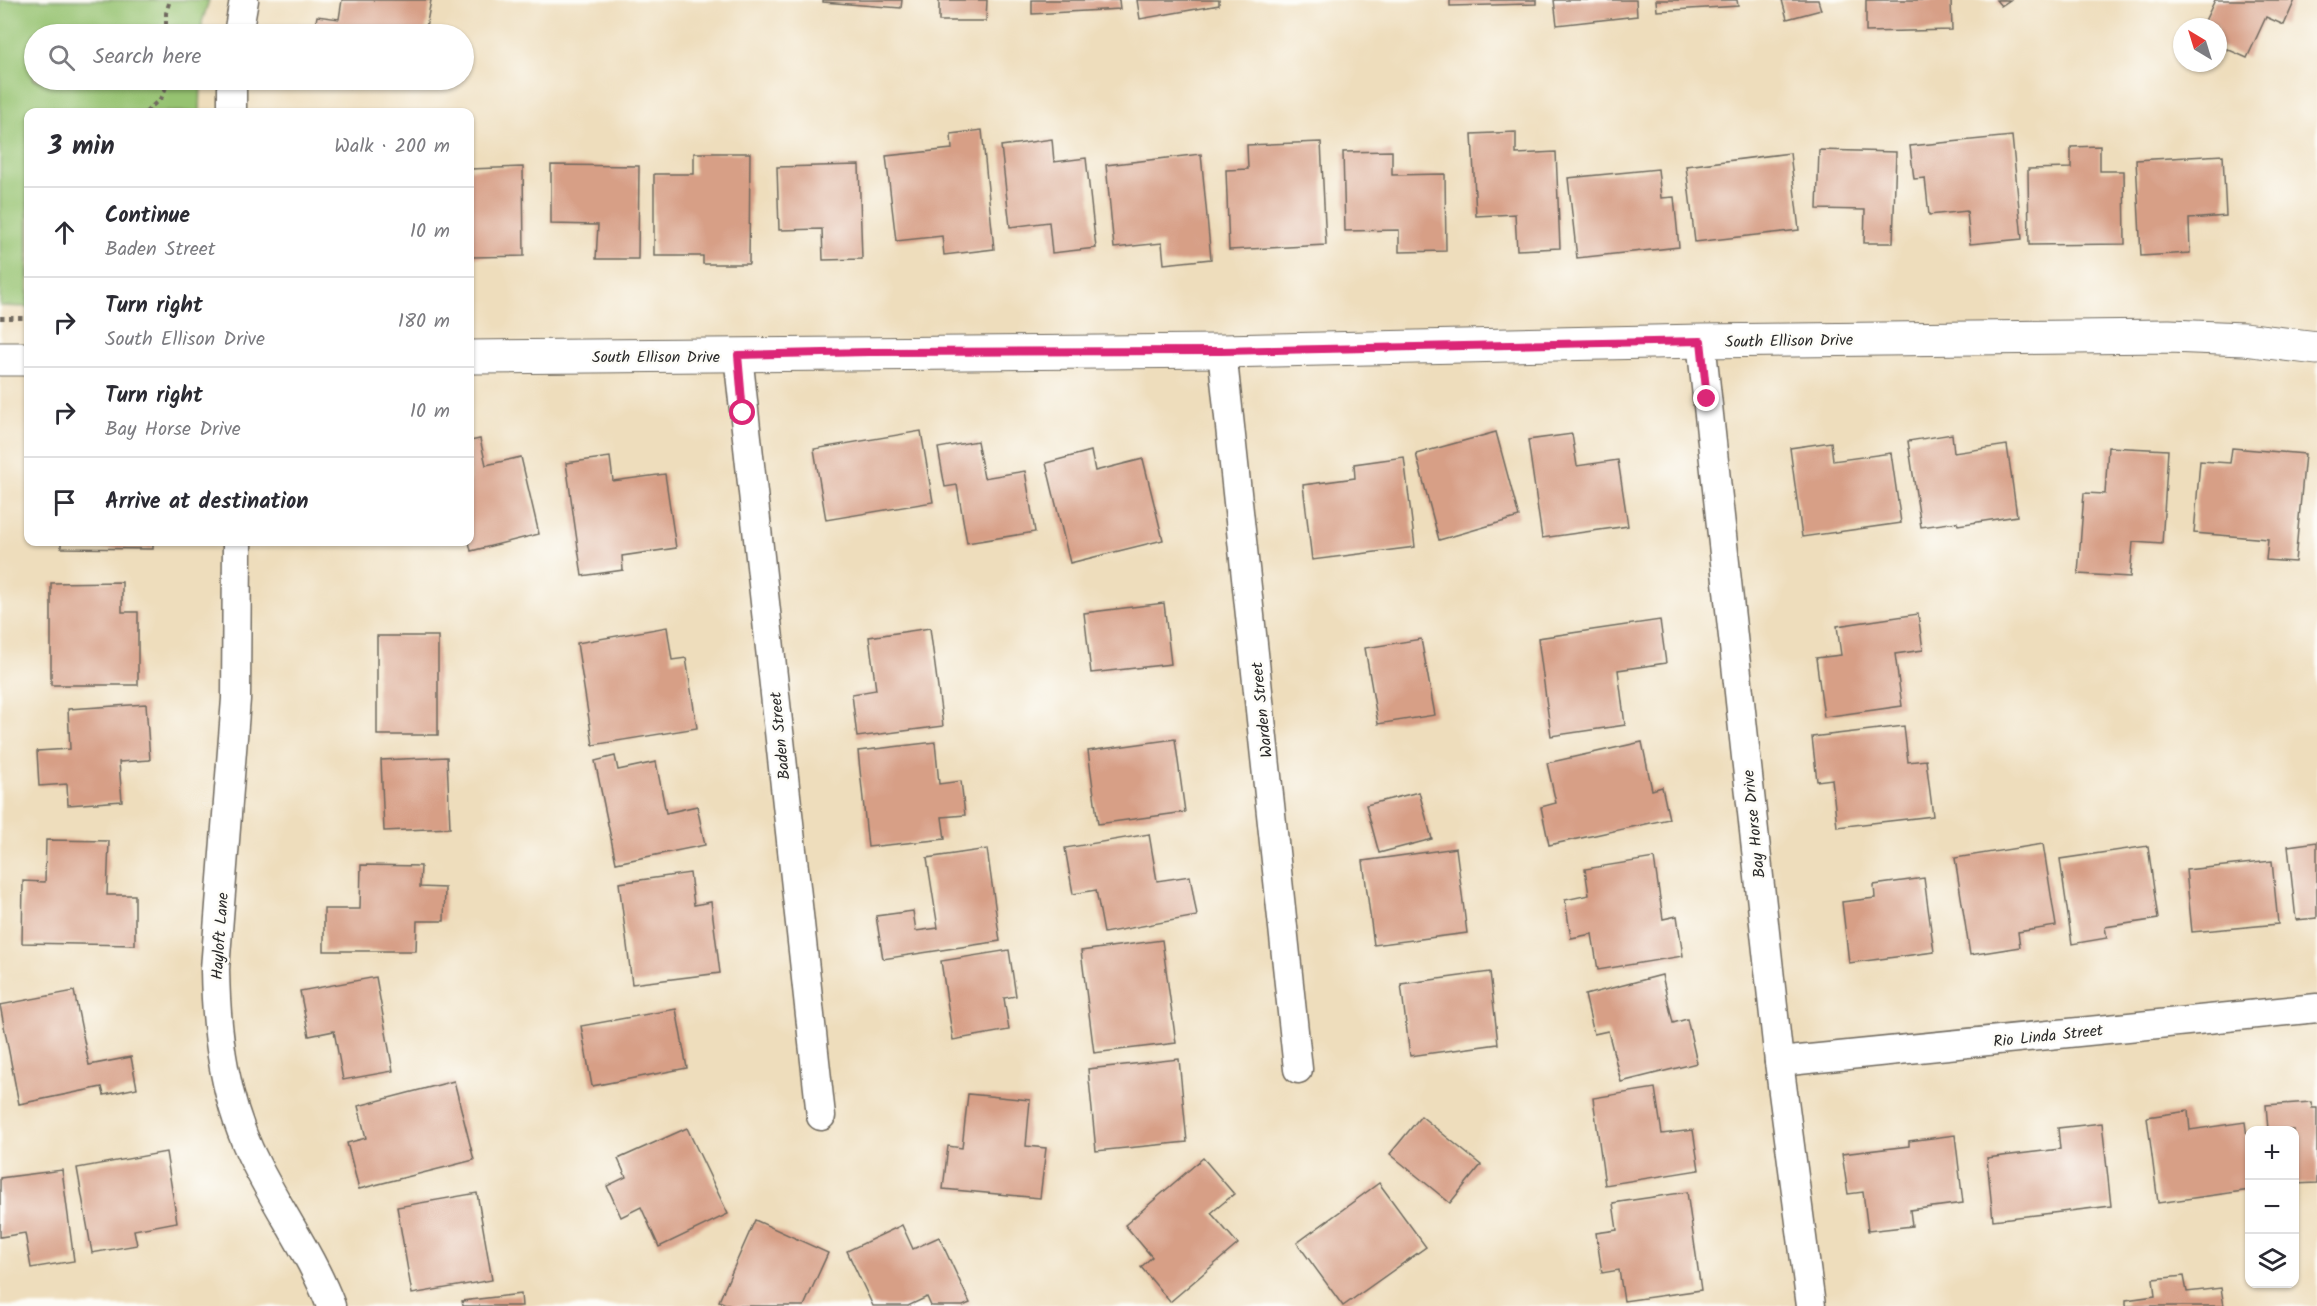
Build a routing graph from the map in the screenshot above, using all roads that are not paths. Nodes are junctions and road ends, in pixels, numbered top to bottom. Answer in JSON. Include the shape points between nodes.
{"nodes":[{"id":1,"x":244,"y":0,"type":"edge"},
{"id":2,"x":240,"y":24,"type":"edge"},
{"id":3,"x":232,"y":90,"type":"edge"},
{"id":4,"x":232,"y":108,"type":"edge"},
{"id":5,"x":1701,"y":341,"type":"junction"},
{"id":6,"x":2317,"y":348,"type":"edge"},
{"id":7,"x":1222,"y":351,"type":"junction"},
{"id":8,"x":738,"y":355,"type":"junction"},
{"id":9,"x":474,"y":357,"type":"edge"},
{"id":10,"x":0,"y":359,"type":"edge"},
{"id":11,"x":24,"y":359,"type":"edge"},
{"id":12,"x":237,"y":546,"type":"edge"},
{"id":13,"x":2317,"y":1008,"type":"edge"},
{"id":14,"x":1779,"y":1062,"type":"junction"},
{"id":15,"x":1298,"y":1069,"type":"dead end"},
{"id":16,"x":821,"y":1116,"type":"dead end"},
{"id":17,"x":322,"y":1304,"type":"edge"},
{"id":18,"x":1811,"y":1306,"type":"edge"}],
"edges":[{"from":1,"to":2,"type":"street"},
{"from":3,"to":4,"type":"street"},
{"from":5,"to":6,"type":"street","name":"South Ellison Drive","via":[[2169,336],[2244,339]]},
{"from":5,"to":7,"type":"street","name":"South Ellison Drive"},
{"from":5,"to":14,"type":"street","name":"Bay Horse Drive"},
{"from":7,"to":8,"type":"street","name":"South Ellison Drive"},
{"from":7,"to":15,"type":"street","name":"Warden Street"},
{"from":8,"to":9,"type":"street","name":"South Ellison Drive"},
{"from":8,"to":16,"type":"street","name":"Baden Street"},
{"from":10,"to":11,"type":"street"},
{"from":12,"to":17,"type":"street","name":"Hayloft Lane","via":[[236,699],[215,969],[220,1048],[239,1128],[312,1262]]},
{"from":13,"to":14,"type":"street","name":"Rio Linda Street"},
{"from":14,"to":18,"type":"street","name":"Bay Horse Drive"}]}
